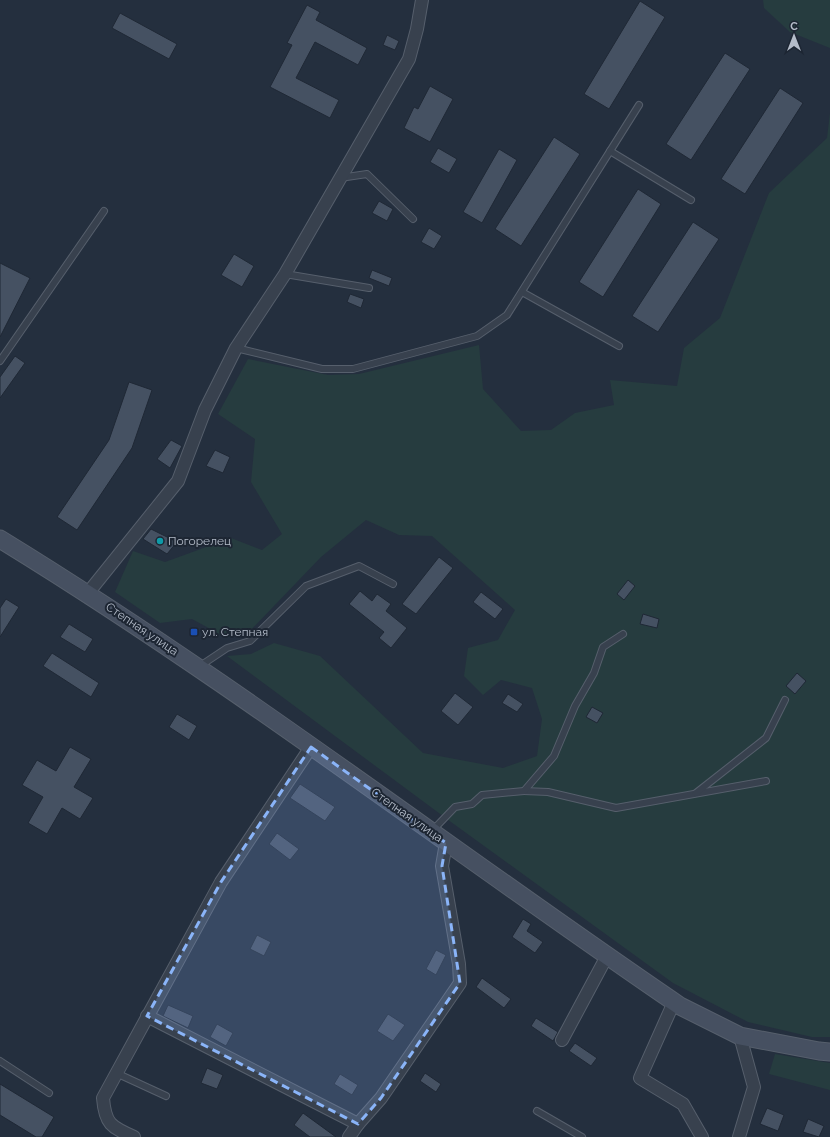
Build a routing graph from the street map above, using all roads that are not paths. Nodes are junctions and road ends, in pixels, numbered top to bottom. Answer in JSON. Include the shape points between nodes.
{"nodes":[{"id":1,"x":422,"y":0,"type":"edge"},
{"id":2,"x":639,"y":105,"type":"dead end"},
{"id":3,"x":610,"y":151,"type":"junction"},
{"id":4,"x":340,"y":178,"type":"junction"},
{"id":5,"x":691,"y":200,"type":"dead end"},
{"id":6,"x":104,"y":211,"type":"dead end"},
{"id":7,"x":413,"y":219,"type":"dead end"},
{"id":8,"x":285,"y":274,"type":"junction"},
{"id":9,"x":369,"y":288,"type":"dead end"},
{"id":10,"x":522,"y":292,"type":"junction"},
{"id":11,"x":619,"y":346,"type":"dead end"},
{"id":12,"x":236,"y":348,"type":"junction"},
{"id":13,"x":0,"y":361,"type":"edge"},
{"id":14,"x":0,"y":539,"type":"edge"},
{"id":15,"x":393,"y":584,"type":"dead end"},
{"id":16,"x":88,"y":593,"type":"junction"},
{"id":17,"x":623,"y":634,"type":"dead end"},
{"id":18,"x":199,"y":667,"type":"junction"},
{"id":19,"x":785,"y":700,"type":"dead end"},
{"id":20,"x":311,"y":747,"type":"junction"},
{"id":21,"x":766,"y":781,"type":"dead end"},
{"id":22,"x":524,"y":791,"type":"junction"},
{"id":23,"x":695,"y":794,"type":"junction"},
{"id":24,"x":431,"y":832,"type":"junction"},
{"id":25,"x":446,"y":843,"type":"junction"},
{"id":26,"x":607,"y":956,"type":"junction"},
{"id":27,"x":674,"y":1002,"type":"junction"},
{"id":28,"x":147,"y":1016,"type":"junction"},
{"id":29,"x":740,"y":1036,"type":"junction"},
{"id":30,"x":562,"y":1040,"type":"dead end"},
{"id":31,"x":830,"y":1052,"type":"edge"},
{"id":32,"x":0,"y":1061,"type":"edge"},
{"id":33,"x":116,"y":1073,"type":"junction"},
{"id":34,"x":49,"y":1093,"type":"dead end"},
{"id":35,"x":166,"y":1096,"type":"dead end"},
{"id":36,"x":537,"y":1111,"type":"dead end"},
{"id":37,"x":358,"y":1124,"type":"junction"},
{"id":38,"x":134,"y":1137,"type":"edge"},
{"id":39,"x":348,"y":1137,"type":"edge"},
{"id":40,"x":582,"y":1137,"type":"edge"},
{"id":41,"x":702,"y":1137,"type":"edge"},
{"id":42,"x":739,"y":1137,"type":"edge"}],
"edges":[{"from":1,"to":4,"type":"street","via":[[409,59]]},
{"from":2,"to":3,"type":"lane"},
{"from":3,"to":5,"type":"lane"},
{"from":3,"to":10,"type":"lane"},
{"from":4,"to":7,"type":"lane","via":[[367,174]]},
{"from":4,"to":8,"type":"street"},
{"from":6,"to":13,"type":"lane"},
{"from":8,"to":9,"type":"lane"},
{"from":8,"to":12,"type":"street"},
{"from":10,"to":11,"type":"lane"},
{"from":10,"to":12,"type":"lane","via":[[507,315],[477,336],[353,369],[322,369]]},
{"from":12,"to":16,"type":"street","via":[[205,410],[178,480]]},
{"from":14,"to":16,"type":"street","name":"Степная улица"},
{"from":15,"to":18,"type":"lane","via":[[359,566],[306,586],[250,641],[227,648]]},
{"from":16,"to":18,"type":"street","name":"Степная улица"},
{"from":17,"to":22,"type":"lane","via":[[604,647],[554,756]]},
{"from":18,"to":20,"type":"street","name":"Степная улица"},
{"from":19,"to":23,"type":"lane","via":[[766,738]]},
{"from":20,"to":24,"type":"street","name":"Степная улица"},
{"from":20,"to":28,"type":"street","via":[[221,882]]},
{"from":21,"to":23,"type":"lane"},
{"from":22,"to":23,"type":"lane","via":[[548,792],[616,808]]},
{"from":22,"to":24,"type":"lane","via":[[482,795],[472,804],[455,807]]},
{"from":24,"to":25,"type":"street","name":"Степная улица"},
{"from":25,"to":26,"type":"street","name":"Степная улица"},
{"from":25,"to":37,"type":"street","via":[[442,866],[460,983],[381,1098]]},
{"from":26,"to":27,"type":"street","name":"Степная улица"},
{"from":26,"to":30,"type":"street"},
{"from":27,"to":29,"type":"street","name":"Степная улица"},
{"from":27,"to":41,"type":"street","via":[[640,1078],[683,1104]]},
{"from":28,"to":33,"type":"street"},
{"from":28,"to":37,"type":"street"},
{"from":29,"to":31,"type":"street","name":"Степная улица"},
{"from":29,"to":42,"type":"street","via":[[754,1087]]},
{"from":32,"to":34,"type":"lane"},
{"from":33,"to":35,"type":"lane"},
{"from":33,"to":38,"type":"street","via":[[103,1098],[104,1115],[114,1129]]},
{"from":36,"to":40,"type":"lane"},
{"from":37,"to":39,"type":"street"}]}
